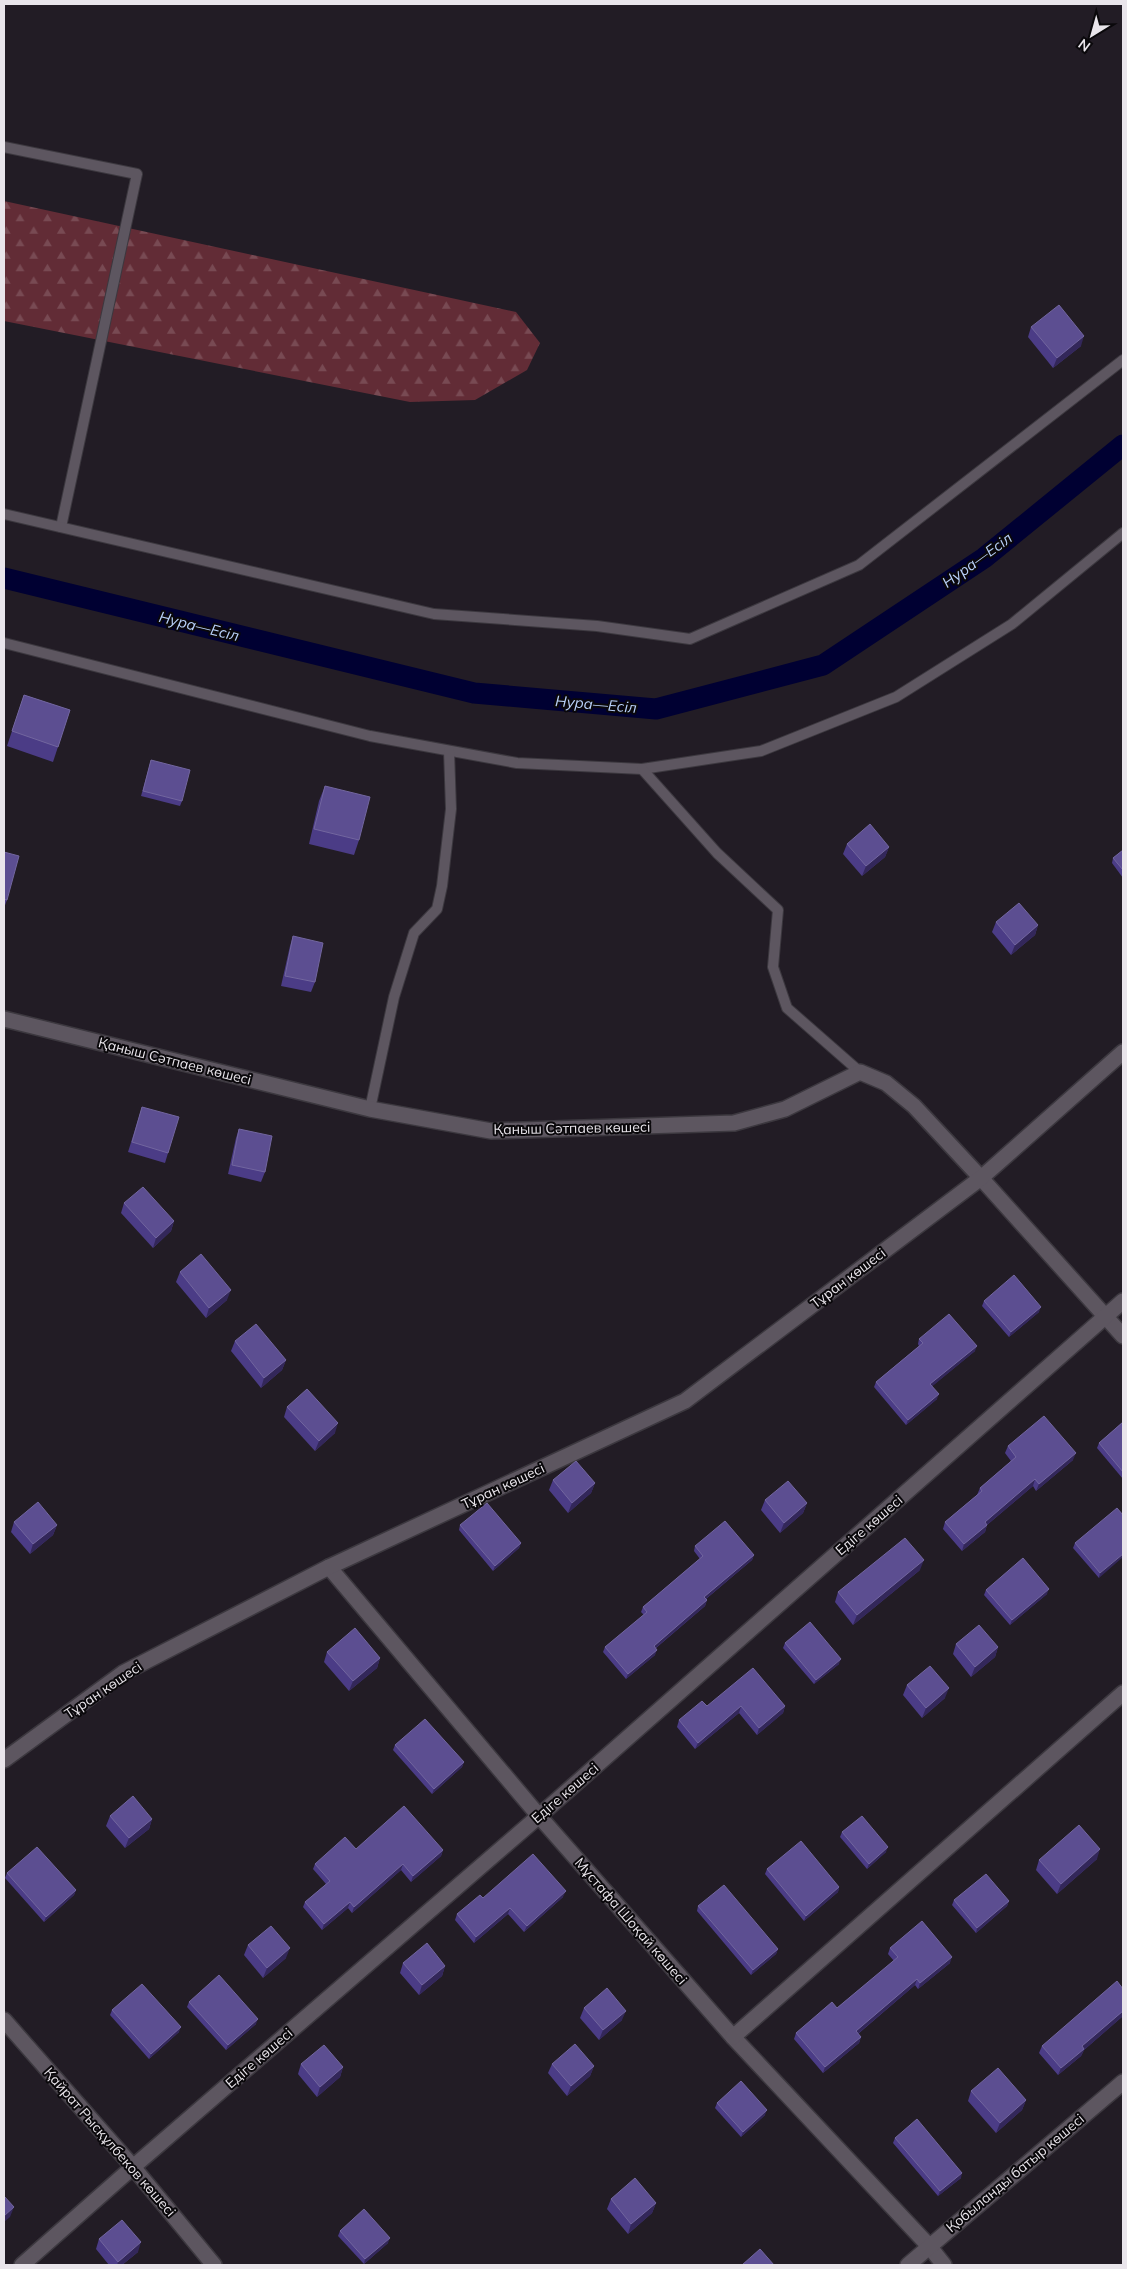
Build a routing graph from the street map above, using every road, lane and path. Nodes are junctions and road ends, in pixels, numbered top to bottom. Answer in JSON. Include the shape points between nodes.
{"nodes":[{"id":1,"x":4,"y":147,"type":"edge"},
{"id":2,"x":1123,"y":360,"type":"edge"},
{"id":3,"x":4,"y":514,"type":"edge"},
{"id":4,"x":61,"y":527,"type":"junction"},
{"id":5,"x":1123,"y":533,"type":"edge"},
{"id":6,"x":4,"y":643,"type":"edge"},
{"id":7,"x":449,"y":751,"type":"junction"},
{"id":8,"x":642,"y":769,"type":"junction"},
{"id":9,"x":4,"y":1019,"type":"edge"},
{"id":10,"x":1123,"y":1052,"type":"edge"},
{"id":11,"x":860,"y":1072,"type":"junction"},
{"id":12,"x":370,"y":1109,"type":"junction"},
{"id":13,"x":981,"y":1178,"type":"junction"},
{"id":14,"x":1123,"y":1301,"type":"edge"},
{"id":15,"x":1106,"y":1318,"type":"junction"},
{"id":16,"x":1123,"y":1336,"type":"edge"},
{"id":17,"x":329,"y":1567,"type":"junction"},
{"id":18,"x":1123,"y":1693,"type":"edge"},
{"id":19,"x":4,"y":1760,"type":"edge"},
{"id":20,"x":540,"y":1816,"type":"junction"},
{"id":21,"x":4,"y":2020,"type":"edge"},
{"id":22,"x":733,"y":2037,"type":"junction"},
{"id":23,"x":1123,"y":2082,"type":"edge"},
{"id":24,"x":133,"y":2167,"type":"junction"},
{"id":25,"x":929,"y":2246,"type":"junction"},
{"id":26,"x":22,"y":2265,"type":"edge"},
{"id":27,"x":214,"y":2265,"type":"edge"},
{"id":28,"x":908,"y":2265,"type":"edge"},
{"id":29,"x":944,"y":2265,"type":"edge"}],
"edges":[{"from":1,"to":4,"type":"lane","via":[[137,174]]},
{"from":2,"to":4,"type":"lane","via":[[859,565],[690,639],[597,626],[434,614]]},
{"from":3,"to":4,"type":"lane"},
{"from":5,"to":8,"type":"lane","via":[[1012,624],[896,698],[762,751]]},
{"from":6,"to":7,"type":"lane","via":[[370,736]]},
{"from":7,"to":8,"type":"lane","via":[[517,763]]},
{"from":7,"to":12,"type":"lane","via":[[450,809],[437,909],[414,933],[394,997]]},
{"from":8,"to":11,"type":"lane","via":[[717,853],[778,910],[773,967],[787,1008]]},
{"from":9,"to":12,"type":"street","name":"Қаныш Сәтпаев көшесі"},
{"from":10,"to":13,"type":"street","name":"Тұран көшесі"},
{"from":11,"to":12,"type":"street","name":"Қаныш Сәтпаев көшесі","via":[[785,1109],[734,1123],[491,1131]]},
{"from":11,"to":13,"type":"street","via":[[886,1083],[914,1106]]},
{"from":13,"to":15,"type":"street"},
{"from":13,"to":17,"type":"street","name":"Тұран көшесі","via":[[684,1401]]},
{"from":14,"to":15,"type":"street","name":"Едіге көшесі"},
{"from":15,"to":16,"type":"street"},
{"from":15,"to":20,"type":"street","name":"Едіге көшесі"},
{"from":17,"to":19,"type":"street","name":"Тұран көшесі","via":[[124,1673]]},
{"from":17,"to":20,"type":"street","name":"Мұстафа Шоқай көшесі"},
{"from":18,"to":22,"type":"street"},
{"from":20,"to":22,"type":"street","name":"Мұстафа Шоқай көшесі"},
{"from":20,"to":24,"type":"street","name":"Едіге көшесі"},
{"from":21,"to":24,"type":"street","name":"Қайрат Рысқұлбеков көшесі"},
{"from":22,"to":25,"type":"street","name":"Мұстафа Шоқай көшесі"},
{"from":23,"to":25,"type":"street","name":"Қобыланды батыр көшесі"},
{"from":24,"to":26,"type":"street","name":"Едіге көшесі"},
{"from":24,"to":27,"type":"street","name":"Қайрат Рысқұлбеков көшесі"},
{"from":25,"to":28,"type":"street","name":"Қобыланды батыр көшесі"},
{"from":25,"to":29,"type":"street","name":"Мұстафа Шоқай көшесі"}]}
